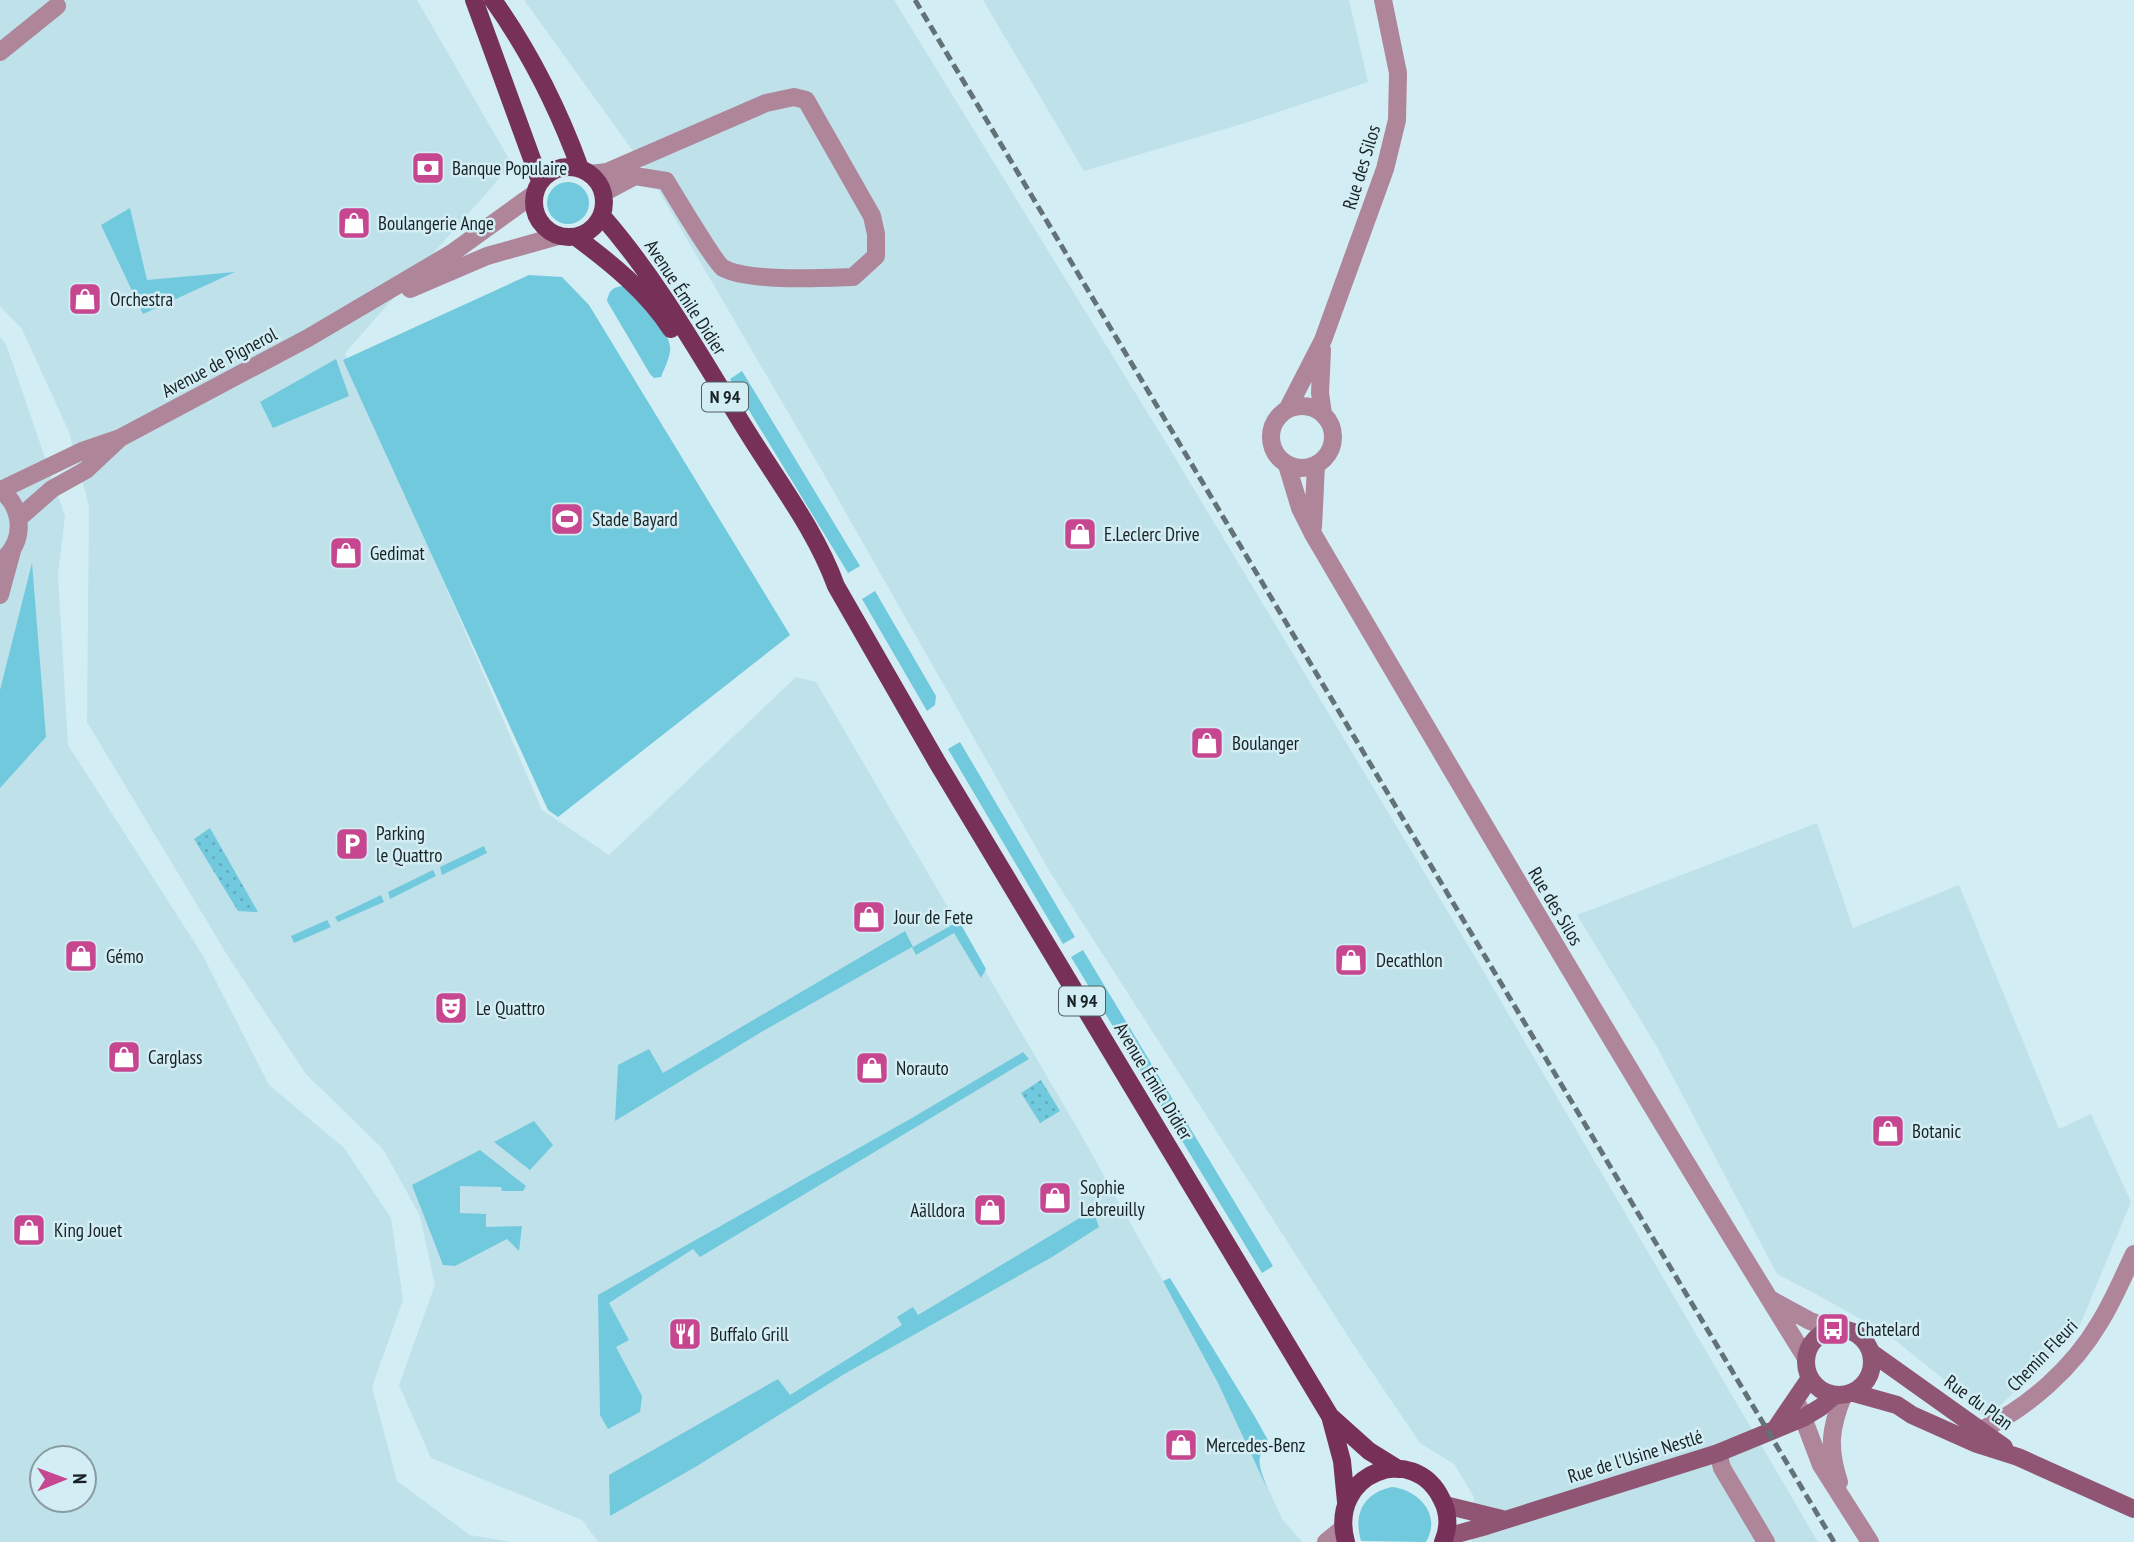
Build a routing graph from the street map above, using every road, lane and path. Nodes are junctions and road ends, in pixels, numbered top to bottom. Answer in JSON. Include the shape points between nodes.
{"nodes":[{"id":1,"x":474,"y":0,"type":"edge"},
{"id":2,"x":492,"y":0,"type":"edge"},
{"id":3,"x":1383,"y":0,"type":"edge"},
{"id":4,"x":57,"y":6,"type":"dead end"},
{"id":5,"x":0,"y":52,"type":"edge"},
{"id":6,"x":585,"y":171,"type":"junction"},
{"id":7,"x":537,"y":187,"type":"junction"},
{"id":8,"x":603,"y":192,"type":"junction"},
{"id":9,"x":602,"y":216,"type":"junction"},
{"id":10,"x":567,"y":236,"type":"junction"},
{"id":11,"x":337,"y":321,"type":"junction"},
{"id":12,"x":1323,"y":340,"type":"junction"},
{"id":13,"x":1287,"y":410,"type":"junction"},
{"id":14,"x":1323,"y":414,"type":"junction"},
{"id":15,"x":120,"y":438,"type":"junction"},
{"id":16,"x":1287,"y":465,"type":"junction"},
{"id":17,"x":1316,"y":465,"type":"junction"},
{"id":18,"x":0,"y":489,"type":"edge"},
{"id":19,"x":19,"y":518,"type":"junction"},
{"id":20,"x":1313,"y":534,"type":"junction"},
{"id":21,"x":6,"y":556,"type":"edge"},
{"id":22,"x":836,"y":586,"type":"junction"},
{"id":23,"x":0,"y":595,"type":"edge"},
{"id":24,"x":2134,"y":1254,"type":"edge"},
{"id":25,"x":1766,"y":1297,"type":"junction"},
{"id":26,"x":1833,"y":1329,"type":"junction"},
{"id":27,"x":1872,"y":1353,"type":"junction"},
{"id":28,"x":1806,"y":1358,"type":"junction"},
{"id":29,"x":1810,"y":1378,"type":"junction"},
{"id":30,"x":1844,"y":1395,"type":"junction"},
{"id":31,"x":1796,"y":1399,"type":"junction"},
{"id":32,"x":1331,"y":1416,"type":"junction"},
{"id":33,"x":1803,"y":1418,"type":"junction"},
{"id":34,"x":1776,"y":1428,"type":"junction"},
{"id":35,"x":1981,"y":1430,"type":"junction"},
{"id":36,"x":1718,"y":1452,"type":"junction"},
{"id":37,"x":2018,"y":1457,"type":"junction"},
{"id":38,"x":1398,"y":1469,"type":"junction"},
{"id":39,"x":1844,"y":1498,"type":"junction"},
{"id":40,"x":1346,"y":1502,"type":"junction"},
{"id":41,"x":1445,"y":1505,"type":"junction"},
{"id":42,"x":2134,"y":1509,"type":"edge"},
{"id":43,"x":1505,"y":1520,"type":"junction"},
{"id":44,"x":1344,"y":1535,"type":"edge"},
{"id":45,"x":1444,"y":1539,"type":"edge"},
{"id":46,"x":1326,"y":1542,"type":"edge"},
{"id":47,"x":1766,"y":1542,"type":"edge"},
{"id":48,"x":1870,"y":1542,"type":"edge"}],
"edges":[{"from":1,"to":7,"type":"main road"},
{"from":2,"to":6,"type":"main road","via":[[538,73]]},
{"from":3,"to":12,"type":"street","name":"Rue des Silos","via":[[1398,73],[1397,120],[1385,169]]},
{"from":4,"to":5,"type":"street"},
{"from":6,"to":7,"type":"main road","via":[[558,168]]},
{"from":6,"to":8,"type":"main road"},
{"from":6,"to":8,"type":"street","via":[[607,172],[766,103],[794,97],[806,100],[872,216],[876,256],[853,277],[800,279],[740,273],[721,267],[666,181],[635,176]]},
{"from":7,"to":10,"type":"main road","via":[[534,207],[538,220],[547,230]]},
{"from":7,"to":11,"type":"street","name":"Avenue de Pignerol","via":[[452,253]]},
{"from":8,"to":9,"type":"main road"},
{"from":9,"to":10,"type":"main road","via":[[596,225]]},
{"from":9,"to":22,"type":"main road","name":"Avenue Émile Didier","number":"N 94","via":[[677,319],[826,559]]},
{"from":10,"to":11,"type":"street","name":"Avenue de Pignerol","via":[[487,256]]},
{"from":10,"to":22,"type":"main road","name":"Avenue Émile Didier","number":"N 94","via":[[610,262],[666,321],[817,563]]},
{"from":11,"to":15,"type":"street","name":"Avenue de Pignerol"},
{"from":12,"to":13,"type":"street","name":"Rue des Silos"},
{"from":12,"to":14,"type":"street","name":"Rue des Silos"},
{"from":13,"to":14,"type":"street","via":[[1300,406]]},
{"from":13,"to":16,"type":"street","via":[[1271,435],[1272,447]]},
{"from":14,"to":17,"type":"street","via":[[1333,440],[1325,458]]},
{"from":15,"to":18,"type":"street","name":"Avenue de Pignerol"},
{"from":15,"to":19,"type":"street","name":"Avenue de Pignerol","via":[[86,470],[52,489]]},
{"from":16,"to":17,"type":"street"},
{"from":16,"to":20,"type":"street","name":"Rue des Silos"},
{"from":17,"to":20,"type":"street","name":"Rue des Silos"},
{"from":18,"to":19,"type":"street","via":[[13,502]]},
{"from":19,"to":21,"type":"street","via":[[19,535]]},
{"from":20,"to":25,"type":"street","name":"Rue des Silos"},
{"from":21,"to":23,"type":"street"},
{"from":22,"to":32,"type":"main road","name":"Avenue Émile Didier","number":"N 94"},
{"from":24,"to":35,"type":"street","name":"Chemin Fleuri","via":[[2102,1321],[2084,1346],[2028,1403]]},
{"from":25,"to":26,"type":"street"},
{"from":25,"to":28,"type":"street","name":"Rue des Silos"},
{"from":26,"to":27,"type":"main road","via":[[1857,1334]]},
{"from":26,"to":28,"type":"main road","via":[[1815,1339]]},
{"from":27,"to":30,"type":"main road","via":[[1872,1372],[1862,1387]]},
{"from":27,"to":35,"type":"main road","name":"Rue du Plan"},
{"from":28,"to":29,"type":"main road"},
{"from":29,"to":30,"type":"main road","via":[[1816,1387]]},
{"from":29,"to":31,"type":"main road"},
{"from":30,"to":33,"type":"main road","name":"Rue de l'Usine Nestlé"},
{"from":30,"to":37,"type":"main road","name":"Rue du Plan","via":[[1896,1405],[1977,1444]]},
{"from":30,"to":39,"type":"street","via":[[1831,1429],[1832,1459]]},
{"from":31,"to":33,"type":"street"},
{"from":31,"to":34,"type":"main road"},
{"from":32,"to":38,"type":"main road","name":"Avenue Émile Didier","number":"N 94","via":[[1369,1451]]},
{"from":32,"to":40,"type":"main road","name":"Avenue Émile Didier","number":"N 94"},
{"from":33,"to":34,"type":"main road","name":"Rue de l'Usine Nestlé"},
{"from":33,"to":39,"type":"street","via":[[1821,1465]]},
{"from":34,"to":36,"type":"main road","name":"Rue de l'Usine Nestlé"},
{"from":35,"to":37,"type":"main road","name":"Rue du Plan"},
{"from":36,"to":43,"type":"main road","name":"Rue de l'Usine Nestlé"},
{"from":36,"to":47,"type":"street","via":[[1722,1468]]},
{"from":37,"to":42,"type":"main road"},
{"from":38,"to":40,"type":"main road","via":[[1372,1474]]},
{"from":38,"to":41,"type":"main road","name":"Avenue Émile Didier","via":[[1427,1480]]},
{"from":39,"to":48,"type":"street"},
{"from":40,"to":44,"type":"main road","name":"Avenue Émile Didier"},
{"from":41,"to":43,"type":"main road"},
{"from":41,"to":45,"type":"main road"},
{"from":43,"to":45,"type":"main road","name":"Rue de l'Usine Nestlé"},
{"from":44,"to":46,"type":"street"}]}
